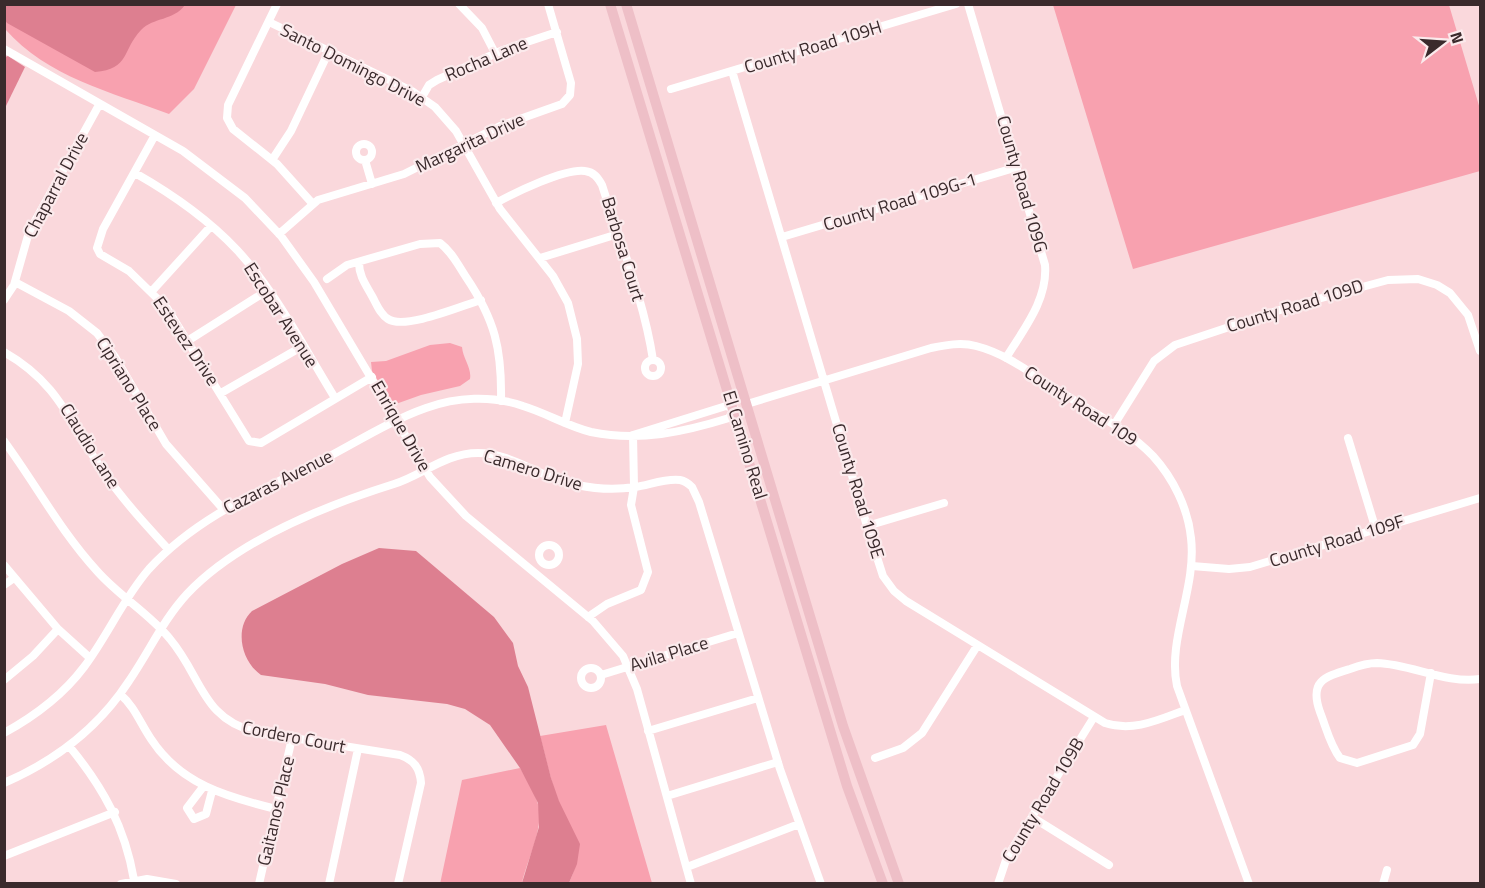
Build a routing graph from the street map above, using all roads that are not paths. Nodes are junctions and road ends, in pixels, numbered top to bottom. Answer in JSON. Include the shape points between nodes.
{"nodes":[{"id":1,"x":277,"y":4,"type":"edge"},
{"id":2,"x":459,"y":4,"type":"edge"},
{"id":3,"x":548,"y":4,"type":"edge"},
{"id":4,"x":610,"y":4,"type":"edge"},
{"id":5,"x":626,"y":4,"type":"edge"},
{"id":6,"x":956,"y":4,"type":"edge"},
{"id":7,"x":968,"y":4,"type":"edge"},
{"id":8,"x":269,"y":22,"type":"junction"},
{"id":9,"x":556,"y":32,"type":"junction"},
{"id":10,"x":4,"y":49,"type":"edge"},
{"id":11,"x":329,"y":51,"type":"junction"},
{"id":12,"x":495,"y":53,"type":"junction"},
{"id":13,"x":732,"y":71,"type":"junction"},
{"id":14,"x":671,"y":89,"type":"dead end"},
{"id":15,"x":422,"y":97,"type":"junction"},
{"id":16,"x":99,"y":105,"type":"junction"},
{"id":17,"x":155,"y":135,"type":"junction"},
{"id":18,"x":465,"y":144,"type":"junction"},
{"id":19,"x":272,"y":160,"type":"junction"},
{"id":20,"x":365,"y":160,"type":"dead end"},
{"id":21,"x":1017,"y":167,"type":"junction"},
{"id":22,"x":135,"y":173,"type":"junction"},
{"id":23,"x":372,"y":184,"type":"junction"},
{"id":24,"x":312,"y":203,"type":"junction"},
{"id":25,"x":496,"y":203,"type":"junction"},
{"id":26,"x":211,"y":226,"type":"junction"},
{"id":27,"x":279,"y":234,"type":"junction"},
{"id":28,"x":618,"y":234,"type":"junction"},
{"id":29,"x":782,"y":237,"type":"junction"},
{"id":30,"x":540,"y":258,"type":"junction"},
{"id":31,"x":359,"y":262,"type":"junction"},
{"id":32,"x":327,"y":279,"type":"dead end"},
{"id":33,"x":15,"y":282,"type":"junction"},
{"id":34,"x":268,"y":290,"type":"junction"},
{"id":35,"x":152,"y":291,"type":"junction"},
{"id":36,"x":4,"y":300,"type":"edge"},
{"id":37,"x":481,"y":300,"type":"junction"},
{"id":38,"x":189,"y":340,"type":"junction"},
{"id":39,"x":303,"y":346,"type":"junction"},
{"id":40,"x":1480,"y":351,"type":"edge"},
{"id":41,"x":4,"y":352,"type":"edge"},
{"id":42,"x":1006,"y":358,"type":"junction"},
{"id":43,"x":653,"y":360,"type":"dead end"},
{"id":44,"x":372,"y":377,"type":"junction"},
{"id":45,"x":824,"y":380,"type":"junction"},
{"id":46,"x":221,"y":393,"type":"junction"},
{"id":47,"x":335,"y":398,"type":"junction"},
{"id":48,"x":501,"y":401,"type":"junction"},
{"id":49,"x":747,"y":404,"type":"junction"},
{"id":50,"x":734,"y":408,"type":"junction"},
{"id":51,"x":398,"y":420,"type":"junction"},
{"id":52,"x":565,"y":423,"type":"junction"},
{"id":53,"x":1114,"y":425,"type":"junction"},
{"id":54,"x":633,"y":435,"type":"junction"},
{"id":55,"x":1348,"y":438,"type":"dead end"},
{"id":56,"x":4,"y":441,"type":"edge"},
{"id":57,"x":425,"y":469,"type":"junction"},
{"id":58,"x":634,"y":487,"type":"junction"},
{"id":59,"x":1480,"y":498,"type":"edge"},
{"id":60,"x":944,"y":503,"type":"dead end"},
{"id":61,"x":224,"y":509,"type":"junction"},
{"id":62,"x":867,"y":526,"type":"junction"},
{"id":63,"x":1376,"y":530,"type":"junction"},
{"id":64,"x":168,"y":549,"type":"junction"},
{"id":65,"x":543,"y":562,"type":"dead end"},
{"id":66,"x":4,"y":566,"type":"edge"},
{"id":67,"x":1192,"y":566,"type":"junction"},
{"id":68,"x":535,"y":573,"type":"junction"},
{"id":69,"x":14,"y":578,"type":"junction"},
{"id":70,"x":4,"y":585,"type":"edge"},
{"id":71,"x":124,"y":600,"type":"junction"},
{"id":72,"x":588,"y":617,"type":"junction"},
{"id":73,"x":161,"y":628,"type":"junction"},
{"id":74,"x":58,"y":629,"type":"junction"},
{"id":75,"x":738,"y":633,"type":"junction"},
{"id":76,"x":977,"y":646,"type":"junction"},
{"id":77,"x":90,"y":658,"type":"junction"},
{"id":78,"x":629,"y":667,"type":"junction"},
{"id":79,"x":1431,"y":673,"type":"junction"},
{"id":80,"x":601,"y":675,"type":"dead end"},
{"id":81,"x":1480,"y":679,"type":"edge"},
{"id":82,"x":4,"y":680,"type":"edge"},
{"id":83,"x":120,"y":694,"type":"junction"},
{"id":84,"x":758,"y":698,"type":"junction"},
{"id":85,"x":1185,"y":710,"type":"junction"},
{"id":86,"x":1094,"y":717,"type":"junction"},
{"id":87,"x":648,"y":731,"type":"junction"},
{"id":88,"x":4,"y":733,"type":"edge"},
{"id":89,"x":292,"y":738,"type":"junction"},
{"id":90,"x":69,"y":746,"type":"junction"},
{"id":91,"x":358,"y":749,"type":"junction"},
{"id":92,"x":875,"y":758,"type":"dead end"},
{"id":93,"x":778,"y":762,"type":"junction"},
{"id":94,"x":4,"y":783,"type":"edge"},
{"id":95,"x":667,"y":796,"type":"junction"},
{"id":96,"x":276,"y":809,"type":"junction"},
{"id":97,"x":114,"y":812,"type":"junction"},
{"id":98,"x":1032,"y":817,"type":"junction"},
{"id":99,"x":799,"y":825,"type":"junction"},
{"id":100,"x":4,"y":856,"type":"edge"},
{"id":101,"x":1109,"y":865,"type":"dead end"},
{"id":102,"x":687,"y":867,"type":"junction"},
{"id":103,"x":1387,"y":870,"type":"dead end"},
{"id":104,"x":134,"y":880,"type":"junction"},
{"id":105,"x":121,"y":884,"type":"edge"},
{"id":106,"x":176,"y":884,"type":"edge"},
{"id":107,"x":259,"y":884,"type":"edge"},
{"id":108,"x":328,"y":884,"type":"edge"},
{"id":109,"x":398,"y":884,"type":"edge"},
{"id":110,"x":691,"y":884,"type":"edge"},
{"id":111,"x":821,"y":884,"type":"edge"},
{"id":112,"x":884,"y":884,"type":"edge"},
{"id":113,"x":899,"y":884,"type":"edge"},
{"id":114,"x":998,"y":884,"type":"edge"},
{"id":115,"x":1249,"y":884,"type":"edge"},
{"id":116,"x":1383,"y":884,"type":"edge"}],
"edges":[{"from":1,"to":8,"type":"street"},
{"from":2,"to":12,"type":"street","via":[[482,28]]},
{"from":3,"to":9,"type":"street","name":"Margarita Drive"},
{"from":4,"to":50,"type":"main road","name":"El Camino Real"},
{"from":5,"to":49,"type":"main road","name":"El Camino Real"},
{"from":6,"to":13,"type":"street","name":"County Road 109H"},
{"from":7,"to":21,"type":"street","name":"County Road 109G"},
{"from":8,"to":11,"type":"street","name":"Santo Domingo Drive"},
{"from":8,"to":19,"type":"street","via":[[226,111],[233,129]]},
{"from":9,"to":12,"type":"street","name":"Rocha Lane"},
{"from":9,"to":18,"type":"street","name":"Margarita Drive","via":[[571,83],[567,99]]},
{"from":10,"to":16,"type":"street","name":"Enrique Drive"},
{"from":11,"to":15,"type":"street","name":"Santo Domingo Drive"},
{"from":11,"to":19,"type":"street","via":[[291,131]]},
{"from":12,"to":15,"type":"street","name":"Rocha Lane","via":[[437,80]]},
{"from":13,"to":14,"type":"street","name":"County Road 109H"},
{"from":13,"to":29,"type":"street","name":"County Road 109E"},
{"from":15,"to":18,"type":"street","name":"Santo Domingo Drive"},
{"from":16,"to":17,"type":"street","name":"Enrique Drive"},
{"from":16,"to":33,"type":"street","name":"Chaparral Drive","via":[[29,232]]},
{"from":17,"to":22,"type":"street","name":"Estevez Drive"},
{"from":17,"to":27,"type":"street","name":"Enrique Drive","via":[[225,181]]},
{"from":18,"to":23,"type":"street","name":"Margarita Drive","via":[[420,167]]},
{"from":18,"to":25,"type":"street","name":"Santo Domingo Drive"},
{"from":19,"to":24,"type":"street"},
{"from":20,"to":23,"type":"street"},
{"from":21,"to":29,"type":"street","name":"County Road 109G-1"},
{"from":21,"to":42,"type":"street","name":"County Road 109G","via":[[1044,258],[1046,279],[1038,304]]},
{"from":22,"to":26,"type":"street","name":"Escobar Avenue","via":[[177,198]]},
{"from":22,"to":35,"type":"street","name":"Estevez Drive","via":[[97,248]]},
{"from":23,"to":24,"type":"street","name":"Margarita Drive"},
{"from":24,"to":27,"type":"street","name":"Margarita Drive"},
{"from":25,"to":28,"type":"street","name":"Barbosa Court","via":[[536,184],[585,171],[595,175],[602,185]]},
{"from":25,"to":30,"type":"street","name":"Santo Domingo Drive"},
{"from":26,"to":34,"type":"street","name":"Escobar Avenue","via":[[238,251]]},
{"from":26,"to":35,"type":"street"},
{"from":27,"to":44,"type":"street","name":"Enrique Drive"},
{"from":28,"to":30,"type":"street"},
{"from":28,"to":43,"type":"street","name":"Barbosa Court","via":[[649,334]]},
{"from":29,"to":45,"type":"street","name":"County Road 109E"},
{"from":30,"to":52,"type":"street","name":"Santo Domingo Drive","via":[[568,303],[577,339],[576,377]]},
{"from":31,"to":32,"type":"street","via":[[341,268]]},
{"from":31,"to":37,"type":"street","via":[[420,244],[440,243]]},
{"from":31,"to":37,"type":"street","via":[[361,276],[378,308],[396,322],[409,322]]},
{"from":33,"to":36,"type":"street","name":"Chaparral Drive"},
{"from":33,"to":61,"type":"street","name":"Cipriano Place","via":[[69,311],[97,333],[166,444]]},
{"from":34,"to":38,"type":"street"},
{"from":34,"to":39,"type":"street","name":"Escobar Avenue"},
{"from":35,"to":38,"type":"street","name":"Estevez Drive"},
{"from":37,"to":48,"type":"street","via":[[498,340]]},
{"from":38,"to":46,"type":"street","name":"Estevez Drive"},
{"from":39,"to":46,"type":"street"},
{"from":39,"to":47,"type":"street","name":"Escobar Avenue"},
{"from":40,"to":53,"type":"street","name":"County Road 109D","via":[[1468,315],[1450,293],[1418,279],[1388,280],[1292,306],[1175,345],[1154,361]]},
{"from":41,"to":64,"type":"street","name":"Claudio Lane","via":[[54,391],[105,473]]},
{"from":42,"to":45,"type":"street","name":"County Road 109","via":[[977,346],[948,345]]},
{"from":42,"to":53,"type":"street","name":"County Road 109"},
{"from":44,"to":47,"type":"street","name":"Estevez Drive"},
{"from":44,"to":51,"type":"street","name":"Enrique Drive"},
{"from":45,"to":49,"type":"street","name":"County Road 109"},
{"from":45,"to":62,"type":"street","name":"County Road 109E"},
{"from":46,"to":47,"type":"street","name":"Estevez Drive","via":[[253,443],[261,443]]},
{"from":48,"to":51,"type":"street","name":"Cazaras Avenue","via":[[459,399]]},
{"from":48,"to":52,"type":"street","name":"Cazaras Avenue"},
{"from":49,"to":50,"type":"main road"},
{"from":49,"to":113,"type":"main road","name":"El Camino Real","via":[[843,726]]},
{"from":50,"to":54,"type":"street","name":"Cazaras Avenue","via":[[726,406]]},
{"from":50,"to":112,"type":"main road","name":"El Camino Real","via":[[848,786]]},
{"from":51,"to":57,"type":"street","name":"Enrique Drive"},
{"from":51,"to":61,"type":"street","name":"Cazaras Avenue"},
{"from":52,"to":54,"type":"street","name":"Cazaras Avenue","via":[[593,432]]},
{"from":53,"to":67,"type":"street","name":"County Road 109","via":[[1147,450],[1173,485],[1190,528]]},
{"from":54,"to":58,"type":"street"},
{"from":55,"to":63,"type":"street"},
{"from":56,"to":71,"type":"street","name":"Cordero Court","via":[[53,518]]},
{"from":57,"to":58,"type":"street","name":"Camero Drive","via":[[450,457],[481,453],[573,484],[605,489]]},
{"from":57,"to":68,"type":"street","name":"Enrique Drive","via":[[460,511]]},
{"from":57,"to":73,"type":"street","name":"Camero Drive","via":[[333,505],[230,558],[187,595]]},
{"from":58,"to":72,"type":"street","via":[[631,505],[646,564],[645,584],[636,593],[607,604]]},
{"from":58,"to":75,"type":"street","name":"Camero Drive","via":[[677,480],[692,486]]},
{"from":59,"to":63,"type":"street","name":"County Road 109F"},
{"from":60,"to":62,"type":"street"},
{"from":61,"to":64,"type":"street","name":"Cazaras Avenue"},
{"from":62,"to":76,"type":"street","name":"County Road 109E","via":[[884,576],[894,591]]},
{"from":63,"to":67,"type":"street","name":"County Road 109F","via":[[1243,568]]},
{"from":64,"to":71,"type":"street","name":"Cazaras Avenue"},
{"from":65,"to":68,"type":"street"},
{"from":66,"to":69,"type":"street"},
{"from":67,"to":85,"type":"street","name":"County Road 109","via":[[1175,664]]},
{"from":68,"to":72,"type":"street","name":"Enrique Drive"},
{"from":69,"to":70,"type":"street"},
{"from":69,"to":74,"type":"street"},
{"from":71,"to":73,"type":"street","name":"Cordero Court"},
{"from":71,"to":77,"type":"street","name":"Cazaras Avenue"},
{"from":72,"to":78,"type":"street","name":"Enrique Drive","via":[[616,645]]},
{"from":73,"to":83,"type":"street","name":"Camero Drive"},
{"from":73,"to":89,"type":"street","name":"Cordero Court","via":[[180,651],[205,698],[219,715],[246,730]]},
{"from":74,"to":77,"type":"street"},
{"from":74,"to":82,"type":"street"},
{"from":75,"to":78,"type":"street","name":"Avila Place"},
{"from":75,"to":84,"type":"street","name":"Camero Drive"},
{"from":76,"to":86,"type":"street","name":"County Road 109E"},
{"from":76,"to":92,"type":"street","via":[[922,733],[903,748]]},
{"from":77,"to":88,"type":"street","name":"Cazaras Avenue","via":[[51,702]]},
{"from":78,"to":80,"type":"street","name":"Avila Place"},
{"from":78,"to":87,"type":"street","name":"Enrique Drive"},
{"from":79,"to":79,"type":"street","via":[[1372,663],[1323,679],[1317,703],[1340,758],[1358,763],[1413,745],[1422,728]]},
{"from":79,"to":81,"type":"street"},
{"from":83,"to":90,"type":"street","name":"Camero Drive"},
{"from":83,"to":96,"type":"street","via":[[131,703],[164,757],[207,789]]},
{"from":84,"to":87,"type":"street"},
{"from":84,"to":93,"type":"street","name":"Camero Drive"},
{"from":85,"to":86,"type":"street","name":"County Road 109E","via":[[1131,727],[1111,725]]},
{"from":85,"to":115,"type":"street","name":"County Road 109"},
{"from":86,"to":98,"type":"street","name":"County Road 109B"},
{"from":87,"to":95,"type":"street","name":"Enrique Drive"},
{"from":89,"to":91,"type":"street","name":"Cordero Court"},
{"from":89,"to":96,"type":"street","name":"Gaitanos Place"},
{"from":90,"to":94,"type":"street","name":"Camero Drive"},
{"from":90,"to":97,"type":"street"},
{"from":91,"to":108,"type":"street"},
{"from":91,"to":109,"type":"street","name":"Cordero Court","via":[[408,757],[420,771],[421,783]]},
{"from":93,"to":95,"type":"street"},
{"from":93,"to":99,"type":"street","name":"Camero Drive"},
{"from":95,"to":102,"type":"street","name":"Enrique Drive"},
{"from":96,"to":107,"type":"street","name":"Gaitanos Place"},
{"from":97,"to":100,"type":"street"},
{"from":97,"to":104,"type":"street","via":[[126,840]]},
{"from":98,"to":101,"type":"street"},
{"from":98,"to":114,"type":"street","name":"County Road 109B","via":[[1003,864]]},
{"from":99,"to":102,"type":"street"},
{"from":99,"to":111,"type":"street","name":"Camero Drive"},
{"from":102,"to":110,"type":"street","name":"Enrique Drive"},
{"from":103,"to":116,"type":"street"},
{"from":104,"to":105,"type":"street"},
{"from":104,"to":106,"type":"street"}]}
